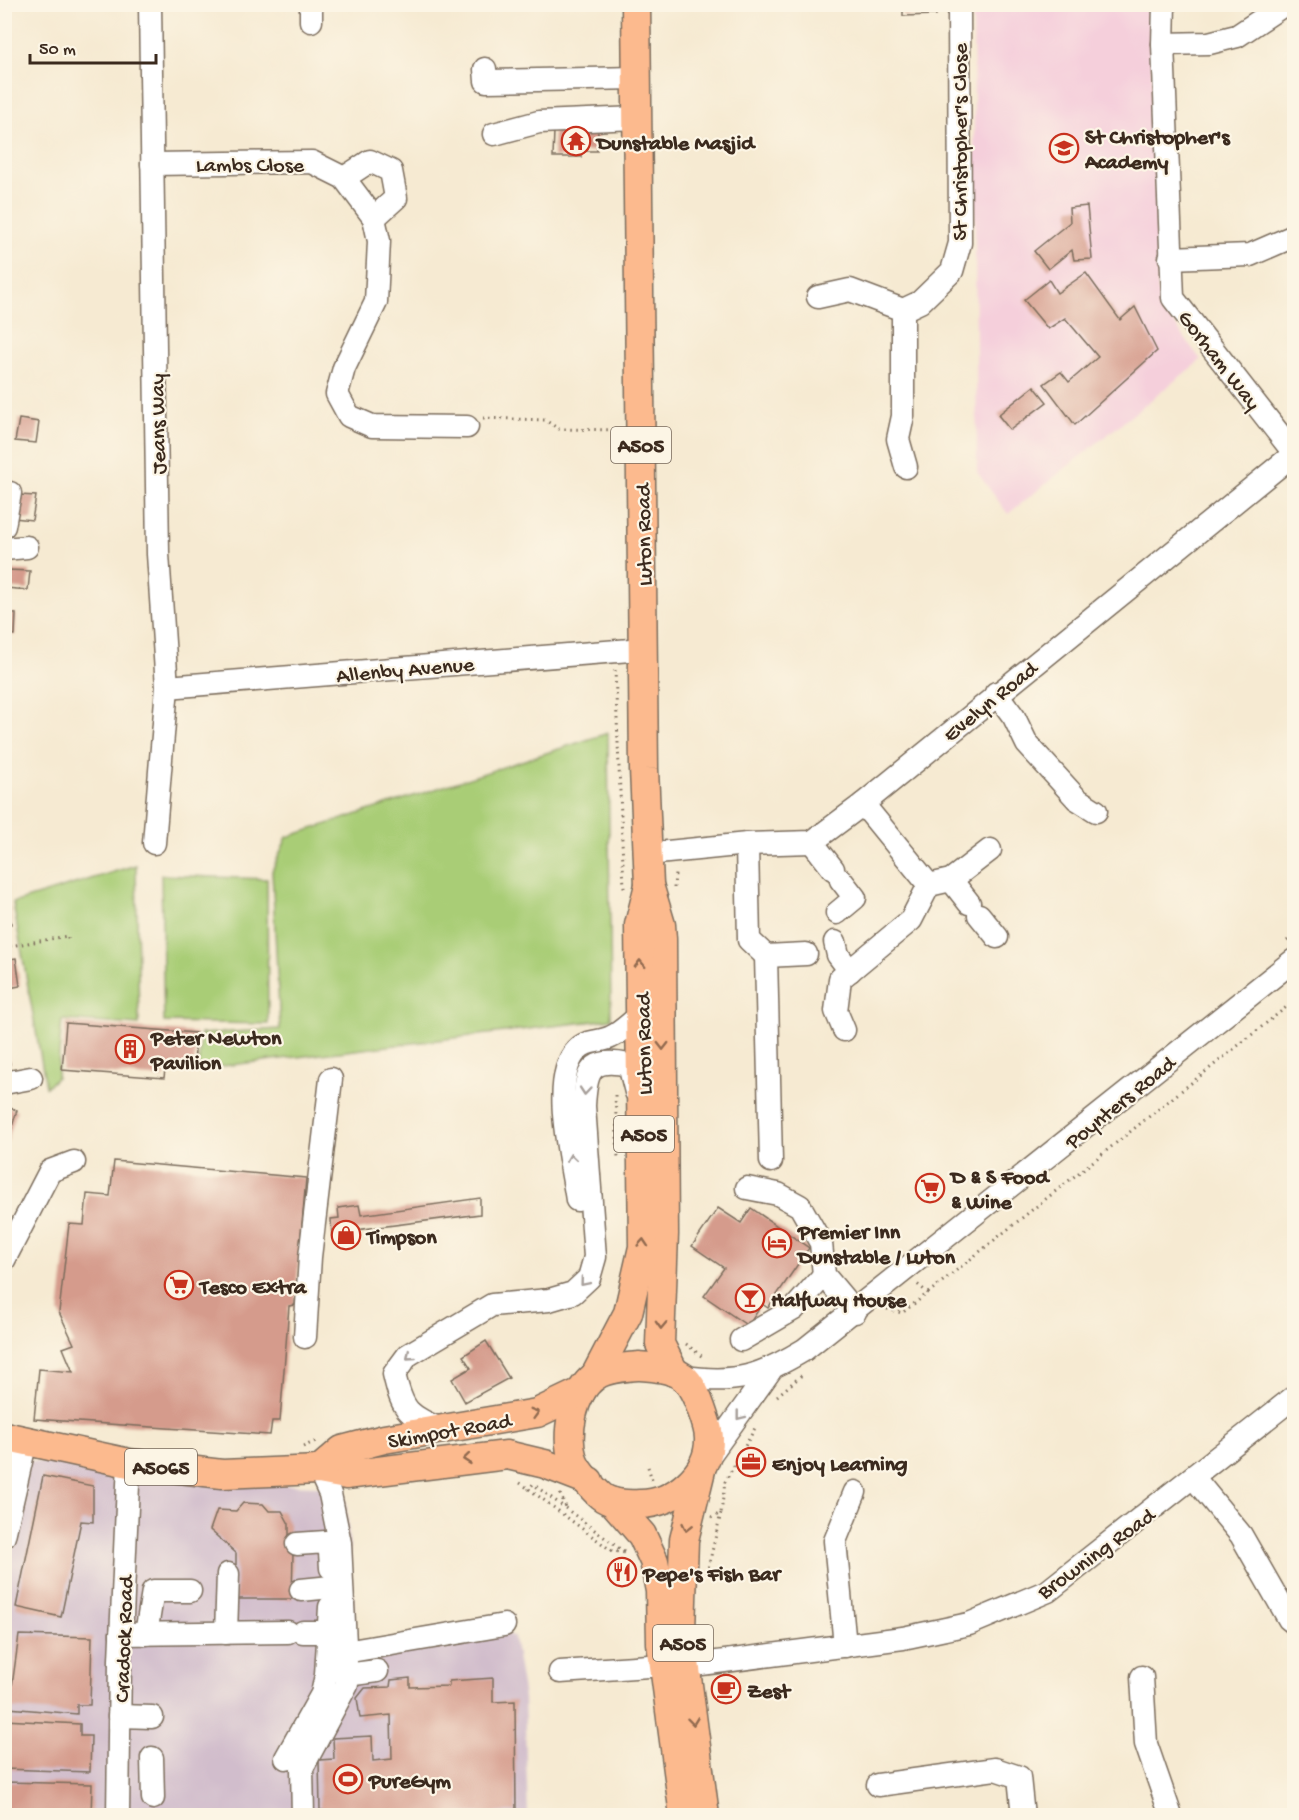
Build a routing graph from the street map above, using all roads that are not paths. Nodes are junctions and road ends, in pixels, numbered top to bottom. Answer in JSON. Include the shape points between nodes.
{"nodes":[{"id":1,"x":150,"y":4,"type":"edge"},
{"id":2,"x":636,"y":4,"type":"edge"},
{"id":3,"x":959,"y":4,"type":"edge"},
{"id":4,"x":1164,"y":4,"type":"edge"},
{"id":5,"x":1285,"y":4,"type":"edge"},
{"id":6,"x":1163,"y":44,"type":"junction"},
{"id":7,"x":485,"y":69,"type":"dead end"},
{"id":8,"x":637,"y":78,"type":"junction"},
{"id":9,"x":637,"y":118,"type":"junction"},
{"id":10,"x":494,"y":134,"type":"dead end"},
{"id":11,"x":152,"y":164,"type":"junction"},
{"id":12,"x":344,"y":178,"type":"junction"},
{"id":13,"x":374,"y":218,"type":"junction"},
{"id":14,"x":1294,"y":236,"type":"edge"},
{"id":15,"x":1170,"y":258,"type":"junction"},
{"id":16,"x":818,"y":297,"type":"dead end"},
{"id":17,"x":903,"y":310,"type":"junction"},
{"id":18,"x":467,"y":427,"type":"road end"},
{"id":19,"x":1294,"y":454,"type":"edge"},
{"id":20,"x":906,"y":467,"type":"dead end"},
{"id":21,"x":10,"y":493,"type":"dead end"},
{"id":22,"x":4,"y":526,"type":"edge"},
{"id":23,"x":643,"y":648,"type":"junction"},
{"id":24,"x":167,"y":687,"type":"junction"},
{"id":25,"x":996,"y":693,"type":"junction"},
{"id":26,"x":863,"y":804,"type":"junction"},
{"id":27,"x":1096,"y":811,"type":"dead end"},
{"id":28,"x":812,"y":842,"type":"junction"},
{"id":29,"x":154,"y":843,"type":"dead end"},
{"id":30,"x":747,"y":844,"type":"junction"},
{"id":31,"x":990,"y":849,"type":"dead end"},
{"id":32,"x":648,"y":854,"type":"junction"},
{"id":33,"x":951,"y":880,"type":"junction"},
{"id":34,"x":929,"y":885,"type":"junction"},
{"id":35,"x":649,"y":892,"type":"junction"},
{"id":36,"x":837,"y":913,"type":"dead end"},
{"id":37,"x":997,"y":938,"type":"dead end"},
{"id":38,"x":835,"y":942,"type":"dead end"},
{"id":39,"x":806,"y":954,"type":"dead end"},
{"id":40,"x":766,"y":956,"type":"junction"},
{"id":41,"x":1294,"y":960,"type":"edge"},
{"id":42,"x":845,"y":975,"type":"junction"},
{"id":43,"x":640,"y":1015,"type":"junction"},
{"id":44,"x":844,"y":1029,"type":"dead end"},
{"id":45,"x":31,"y":1078,"type":"dead end"},
{"id":46,"x":331,"y":1079,"type":"dead end"},
{"id":47,"x":4,"y":1083,"type":"edge"},
{"id":48,"x":644,"y":1122,"type":"junction"},
{"id":49,"x":771,"y":1161,"type":"dead end"},
{"id":50,"x":75,"y":1162,"type":"dead end"},
{"id":51,"x":747,"y":1188,"type":"dead end"},
{"id":52,"x":579,"y":1216,"type":"dead end"},
{"id":53,"x":4,"y":1260,"type":"edge"},
{"id":54,"x":824,"y":1275,"type":"junction"},
{"id":55,"x":855,"y":1312,"type":"junction"},
{"id":56,"x":305,"y":1337,"type":"dead end"},
{"id":57,"x":741,"y":1340,"type":"dead end"},
{"id":58,"x":770,"y":1371,"type":"junction"},
{"id":59,"x":679,"y":1375,"type":"junction"},
{"id":60,"x":588,"y":1384,"type":"junction"},
{"id":61,"x":1294,"y":1397,"type":"edge"},
{"id":62,"x":445,"y":1431,"type":"junction"},
{"id":63,"x":15,"y":1438,"type":"edge"},
{"id":64,"x":129,"y":1463,"type":"junction"},
{"id":65,"x":704,"y":1465,"type":"junction"},
{"id":66,"x":319,"y":1470,"type":"junction"},
{"id":67,"x":1194,"y":1478,"type":"junction"},
{"id":68,"x":589,"y":1481,"type":"junction"},
{"id":69,"x":855,"y":1492,"type":"dead end"},
{"id":70,"x":613,"y":1502,"type":"junction"},
{"id":71,"x":7,"y":1511,"type":"edge"},
{"id":72,"x":4,"y":1536,"type":"edge"},
{"id":73,"x":297,"y":1544,"type":"dead end"},
{"id":74,"x":228,"y":1574,"type":"dead end"},
{"id":75,"x":331,"y":1587,"type":"junction"},
{"id":76,"x":301,"y":1590,"type":"dead end"},
{"id":77,"x":190,"y":1591,"type":"dead end"},
{"id":78,"x":1294,"y":1623,"type":"edge"},
{"id":79,"x":504,"y":1625,"type":"dead end"},
{"id":80,"x":329,"y":1632,"type":"junction"},
{"id":81,"x":226,"y":1633,"type":"junction"},
{"id":82,"x":121,"y":1634,"type":"junction"},
{"id":83,"x":146,"y":1634,"type":"junction"},
{"id":84,"x":845,"y":1646,"type":"junction"},
{"id":85,"x":345,"y":1652,"type":"junction"},
{"id":86,"x":675,"y":1666,"type":"junction"},
{"id":87,"x":377,"y":1671,"type":"dead end"},
{"id":88,"x":560,"y":1672,"type":"dead end"},
{"id":89,"x":346,"y":1675,"type":"junction"},
{"id":90,"x":1142,"y":1677,"type":"dead end"},
{"id":91,"x":119,"y":1716,"type":"junction"},
{"id":92,"x":152,"y":1717,"type":"dead end"},
{"id":93,"x":152,"y":1758,"type":"dead end"},
{"id":94,"x":286,"y":1758,"type":"dead end"},
{"id":95,"x":878,"y":1785,"type":"dead end"},
{"id":96,"x":153,"y":1798,"type":"dead end"},
{"id":97,"x":118,"y":1815,"type":"edge"},
{"id":98,"x":303,"y":1815,"type":"edge"},
{"id":99,"x":684,"y":1815,"type":"edge"},
{"id":100,"x":705,"y":1815,"type":"edge"},
{"id":101,"x":1023,"y":1815,"type":"edge"},
{"id":102,"x":1171,"y":1815,"type":"edge"}],
"edges":[{"from":1,"to":11,"type":"street","name":"Jeans Way"},
{"from":2,"to":8,"type":"main road","name":"Luton Road","number":"A505"},
{"from":3,"to":17,"type":"street","name":"St Christopher's Close","via":[[960,243],[952,270],[920,302]]},
{"from":4,"to":6,"type":"street","name":"Gorham Way"},
{"from":5,"to":6,"type":"street","via":[[1237,36],[1209,43]]},
{"from":6,"to":15,"type":"street","name":"Gorham Way"},
{"from":7,"to":8,"type":"street","via":[[486,81]]},
{"from":8,"to":9,"type":"main road","name":"Luton Road","number":"A505"},
{"from":9,"to":10,"type":"street","via":[[539,122]]},
{"from":9,"to":23,"type":"main road","name":"Luton Road","number":"A505"},
{"from":11,"to":12,"type":"street","name":"Lambs Close","via":[[312,162]]},
{"from":11,"to":24,"type":"street","name":"Jeans Way","via":[[158,554]]},
{"from":12,"to":13,"type":"street","name":"Lambs Close"},
{"from":12,"to":13,"type":"street","via":[[370,161],[391,171],[396,198]]},
{"from":13,"to":18,"type":"street","name":"Lambs Close","via":[[379,241],[376,302],[344,368],[337,394],[349,416],[372,426]]},
{"from":14,"to":15,"type":"street","via":[[1250,255]]},
{"from":15,"to":19,"type":"street","name":"Gorham Way","via":[[1173,298]]},
{"from":16,"to":17,"type":"street","via":[[850,290]]},
{"from":17,"to":20,"type":"street","via":[[903,416],[898,439]]},
{"from":19,"to":25,"type":"street","name":"Evelyn Road"},
{"from":21,"to":22,"type":"street"},
{"from":23,"to":24,"type":"street","name":"Allenby Avenue"},
{"from":23,"to":32,"type":"main road","name":"Luton Road","number":"A505"},
{"from":24,"to":29,"type":"street","name":"Jeans Way"},
{"from":25,"to":26,"type":"street","name":"Evelyn Road"},
{"from":25,"to":27,"type":"street","via":[[1027,744],[1077,799]]},
{"from":26,"to":28,"type":"street","name":"Evelyn Road"},
{"from":26,"to":34,"type":"street"},
{"from":28,"to":30,"type":"street"},
{"from":28,"to":36,"type":"street","via":[[855,898]]},
{"from":30,"to":32,"type":"street"},
{"from":30,"to":40,"type":"street","via":[[749,940]]},
{"from":31,"to":33,"type":"street"},
{"from":32,"to":35,"type":"main road","name":"Luton Road","number":"A505"},
{"from":33,"to":34,"type":"street"},
{"from":33,"to":37,"type":"street"},
{"from":34,"to":42,"type":"street","via":[[911,920]]},
{"from":43,"to":35,"type":"main road","name":"Luton Road","number":"A505","one_way":true,"via":[[639,926]]},
{"from":35,"to":59,"type":"main road","name":"Luton Road","number":"A505","one_way":true,"via":[[662,932],[664,1234],[660,1344]]},
{"from":38,"to":42,"type":"street"},
{"from":39,"to":40,"type":"street"},
{"from":40,"to":49,"type":"street"},
{"from":41,"to":55,"type":"street","name":"Poynters Road"},
{"from":42,"to":44,"type":"street","via":[[836,1011]]},
{"from":43,"to":48,"type":"main road","name":"Luton Road","number":"A505"},
{"from":52,"to":43,"type":"street","one_way":true,"via":[[563,1099],[567,1070],[576,1051],[588,1042],[612,1037]]},
{"from":45,"to":47,"type":"street"},
{"from":46,"to":56,"type":"street","via":[[310,1257]]},
{"from":60,"to":48,"type":"main road","name":"Luton Road","number":"A505","one_way":true,"via":[[628,1313],[644,1247]]},
{"from":48,"to":62,"type":"street","one_way":true,"via":[[629,1065],[609,1061],[594,1066],[585,1082],[584,1106],[595,1257],[589,1278],[565,1296],[492,1305],[408,1355],[394,1374],[400,1402],[418,1420]]},
{"from":50,"to":53,"type":"street","via":[[50,1171]]},
{"from":51,"to":54,"type":"street","via":[[778,1194],[800,1206],[822,1244]]},
{"from":54,"to":55,"type":"street"},
{"from":54,"to":57,"type":"street","via":[[794,1309]]},
{"from":55,"to":58,"type":"street","name":"Poynters Road"},
{"from":58,"to":59,"type":"street","name":"Poynters Road","via":[[720,1382]]},
{"from":58,"to":65,"type":"street","name":"Poynters Road","one_way":true},
{"from":59,"to":60,"type":"main road","via":[[639,1366],[618,1368]]},
{"from":59,"to":65,"type":"main road","number":"A505","via":[[699,1402],[706,1421],[710,1438]]},
{"from":62,"to":60,"type":"main road","name":"Skimpot Road","one_way":true,"via":[[537,1413]]},
{"from":60,"to":68,"type":"main road","number":"A505","via":[[573,1414],[570,1436],[573,1462]]},
{"from":61,"to":67,"type":"street","name":"Browning Road"},
{"from":62,"to":66,"type":"main road","name":"Skimpot Road","via":[[384,1439],[342,1450]]},
{"from":63,"to":64,"type":"main road","name":"Skimpot Road","number":"A5065"},
{"from":63,"to":71,"type":"street"},
{"from":64,"to":66,"type":"main road","name":"Skimpot Road","number":"A5065","via":[[222,1474]]},
{"from":64,"to":82,"type":"street","name":"Cradock Road"},
{"from":65,"to":70,"type":"main road","via":[[679,1491],[661,1501]]},
{"from":65,"to":86,"type":"main road","number":"A505","one_way":true,"via":[[684,1540],[681,1631]]},
{"from":68,"to":66,"type":"main road","name":"Skimpot Road","number":"A5065","one_way":true,"via":[[507,1455],[346,1475]]},
{"from":66,"to":85,"type":"street","via":[[330,1494],[340,1543]]},
{"from":67,"to":78,"type":"street","via":[[1241,1535]]},
{"from":67,"to":84,"type":"street","name":"Browning Road","via":[[1048,1591],[969,1624]]},
{"from":68,"to":70,"type":"main road","number":"A505","via":[[601,1496]]},
{"from":69,"to":84,"type":"street","via":[[835,1541]]},
{"from":70,"to":86,"type":"main road","number":"A505","via":[[642,1535],[654,1561]]},
{"from":71,"to":72,"type":"street"},
{"from":73,"to":75,"type":"street","via":[[326,1542]]},
{"from":74,"to":81,"type":"street"},
{"from":75,"to":76,"type":"street"},
{"from":75,"to":80,"type":"street"},
{"from":77,"to":83,"type":"street","via":[[153,1591]]},
{"from":79,"to":85,"type":"street"},
{"from":80,"to":81,"type":"street"},
{"from":80,"to":94,"type":"street","via":[[322,1694]]},
{"from":81,"to":83,"type":"street"},
{"from":82,"to":83,"type":"street"},
{"from":82,"to":91,"type":"street","name":"Cradock Road"},
{"from":84,"to":86,"type":"street","name":"Browning Road"},
{"from":85,"to":89,"type":"street"},
{"from":86,"to":88,"type":"street","name":"Browning Road"},
{"from":86,"to":99,"type":"main road","number":"A505"},
{"from":86,"to":100,"type":"main road","number":"A505","one_way":true},
{"from":87,"to":89,"type":"street"},
{"from":89,"to":98,"type":"street","via":[[347,1684],[302,1768]]},
{"from":90,"to":102,"type":"street","via":[[1146,1744]]},
{"from":91,"to":92,"type":"street"},
{"from":91,"to":97,"type":"street","name":"Cradock Road"},
{"from":93,"to":96,"type":"street"},
{"from":95,"to":101,"type":"street","via":[[995,1769],[1026,1774]]}]}
